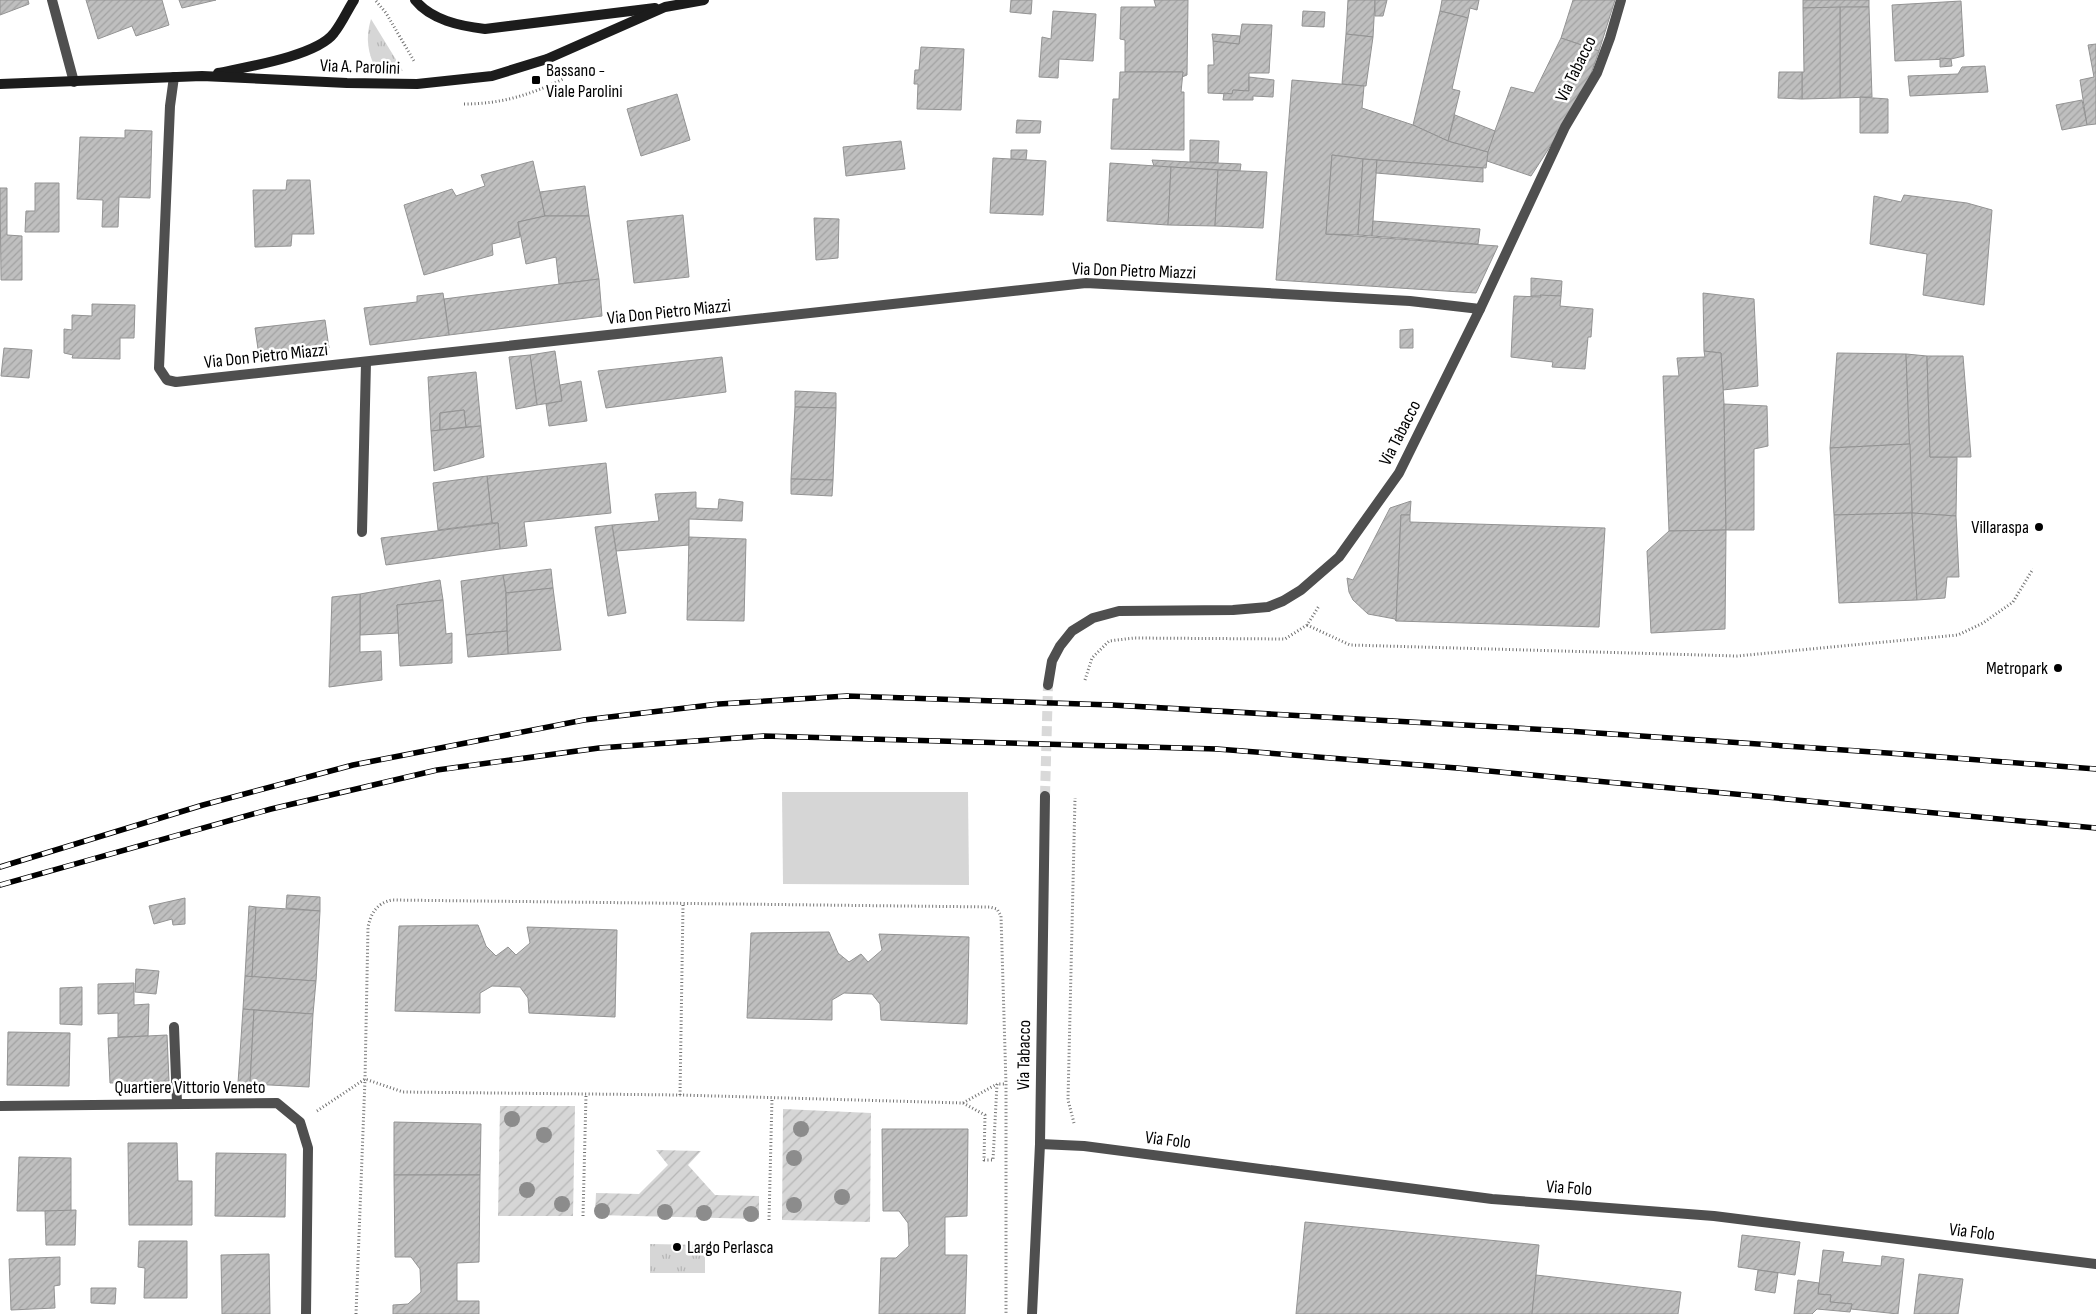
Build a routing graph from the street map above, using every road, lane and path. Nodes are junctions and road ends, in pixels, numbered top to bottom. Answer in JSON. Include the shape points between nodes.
{"nodes":[{"id":1,"x":52,"y":0,"type":"edge"},
{"id":2,"x":354,"y":0,"type":"edge"},
{"id":3,"x":376,"y":0,"type":"edge"},
{"id":4,"x":415,"y":0,"type":"edge"},
{"id":5,"x":704,"y":0,"type":"edge"},
{"id":6,"x":1621,"y":0,"type":"edge"},
{"id":7,"x":665,"y":7,"type":"junction"},
{"id":8,"x":202,"y":76,"type":"junction"},
{"id":9,"x":174,"y":77,"type":"junction"},
{"id":10,"x":74,"y":82,"type":"junction"},
{"id":11,"x":0,"y":84,"type":"edge"},
{"id":12,"x":417,"y":84,"type":"junction"},
{"id":13,"x":1480,"y":309,"type":"junction"},
{"id":14,"x":366,"y":362,"type":"junction"},
{"id":15,"x":362,"y":532,"type":"dead end"},
{"id":16,"x":2034,"y":569,"type":"dead end"},
{"id":17,"x":1307,"y":625,"type":"dead end"},
{"id":18,"x":1210,"y":638,"type":"dead end"},
{"id":19,"x":1085,"y":680,"type":"dead end"},
{"id":20,"x":1048,"y":685,"type":"tunnel mouth"},
{"id":21,"x":1045,"y":796,"type":"tunnel mouth"},
{"id":22,"x":1075,"y":798,"type":"dead end"},
{"id":23,"x":683,"y":905,"type":"junction"},
{"id":24,"x":174,"y":1027,"type":"dead end"},
{"id":25,"x":365,"y":1079,"type":"junction"},
{"id":26,"x":997,"y":1084,"type":"junction"},
{"id":27,"x":1006,"y":1084,"type":"junction"},
{"id":28,"x":586,"y":1095,"type":"junction"},
{"id":29,"x":680,"y":1096,"type":"junction"},
{"id":30,"x":772,"y":1098,"type":"junction"},
{"id":31,"x":177,"y":1103,"type":"junction"},
{"id":32,"x":963,"y":1103,"type":"junction"},
{"id":33,"x":0,"y":1106,"type":"edge"},
{"id":34,"x":300,"y":1122,"type":"junction"},
{"id":35,"x":1040,"y":1144,"type":"junction"},
{"id":36,"x":1084,"y":1146,"type":"junction"},
{"id":37,"x":583,"y":1216,"type":"dead end"},
{"id":38,"x":769,"y":1220,"type":"dead end"},
{"id":39,"x":2096,"y":1264,"type":"edge"},
{"id":40,"x":306,"y":1314,"type":"edge"},
{"id":41,"x":356,"y":1314,"type":"edge"},
{"id":42,"x":1006,"y":1314,"type":"edge"},
{"id":43,"x":1032,"y":1314,"type":"edge"}],
"edges":[{"from":1,"to":10,"type":"street"},
{"from":2,"to":8,"type":"main road","via":[[333,35],[310,49]]},
{"from":3,"to":12,"type":"path","via":[[414,60]]},
{"from":4,"to":7,"type":"main road","via":[[437,17],[463,27],[485,30]]},
{"from":5,"to":7,"type":"main road","name":"Via A. Parolini"},
{"from":6,"to":13,"type":"street","name":"Via Tabacco","via":[[1597,72],[1565,127]]},
{"from":7,"to":12,"type":"main road","name":"Via A. Parolini","via":[[547,59],[492,76]]},
{"from":8,"to":9,"type":"main road","name":"Via A. Parolini"},
{"from":8,"to":12,"type":"main road","name":"Via A. Parolini"},
{"from":9,"to":10,"type":"main road","name":"Via A. Parolini"},
{"from":9,"to":14,"type":"street","name":"Via Don Pietro Miazzi","via":[[170,106],[159,368],[167,380],[176,382]]},
{"from":10,"to":11,"type":"main road","name":"Via A. Parolini"},
{"from":13,"to":14,"type":"street","name":"Via Don Pietro Miazzi","via":[[1410,301],[1086,283]]},
{"from":13,"to":20,"type":"street","name":"Via Tabacco","via":[[1399,473],[1339,557],[1309,583],[1268,607],[1119,611],[1093,618],[1072,631],[1060,646],[1052,661]]},
{"from":14,"to":15,"type":"street"},
{"from":16,"to":17,"type":"path","via":[[2013,602],[1958,636],[1737,656],[1350,645]]},
{"from":18,"to":19,"type":"path","via":[[1109,641],[1092,658]]},
{"from":21,"to":35,"type":"street","name":"Via Tabacco"},
{"from":22,"to":36,"type":"path","via":[[1068,1100]]},
{"from":23,"to":25,"type":"path","via":[[383,902],[370,916],[368,927]]},
{"from":23,"to":27,"type":"path","via":[[997,909],[1002,916]]},
{"from":23,"to":29,"type":"path"},
{"from":24,"to":31,"type":"street"},
{"from":25,"to":28,"type":"path","via":[[403,1092]]},
{"from":25,"to":34,"type":"path"},
{"from":25,"to":41,"type":"path"},
{"from":26,"to":27,"type":"path"},
{"from":26,"to":32,"type":"path"},
{"from":26,"to":32,"type":"path","via":[[993,1160],[984,1160],[985,1115]]},
{"from":27,"to":42,"type":"path"},
{"from":28,"to":29,"type":"path"},
{"from":28,"to":37,"type":"path"},
{"from":29,"to":30,"type":"path"},
{"from":30,"to":32,"type":"path"},
{"from":30,"to":38,"type":"path"},
{"from":31,"to":33,"type":"street","name":"Quartiere Vittorio Veneto"},
{"from":31,"to":34,"type":"street","name":"Quartiere Vittorio Veneto","via":[[277,1103]]},
{"from":34,"to":40,"type":"street","via":[[308,1148]]},
{"from":35,"to":36,"type":"street","name":"Via Folo"},
{"from":35,"to":43,"type":"street","name":"Via Tabacco"},
{"from":36,"to":39,"type":"street","name":"Via Folo","via":[[1492,1199],[1714,1216]]}]}
